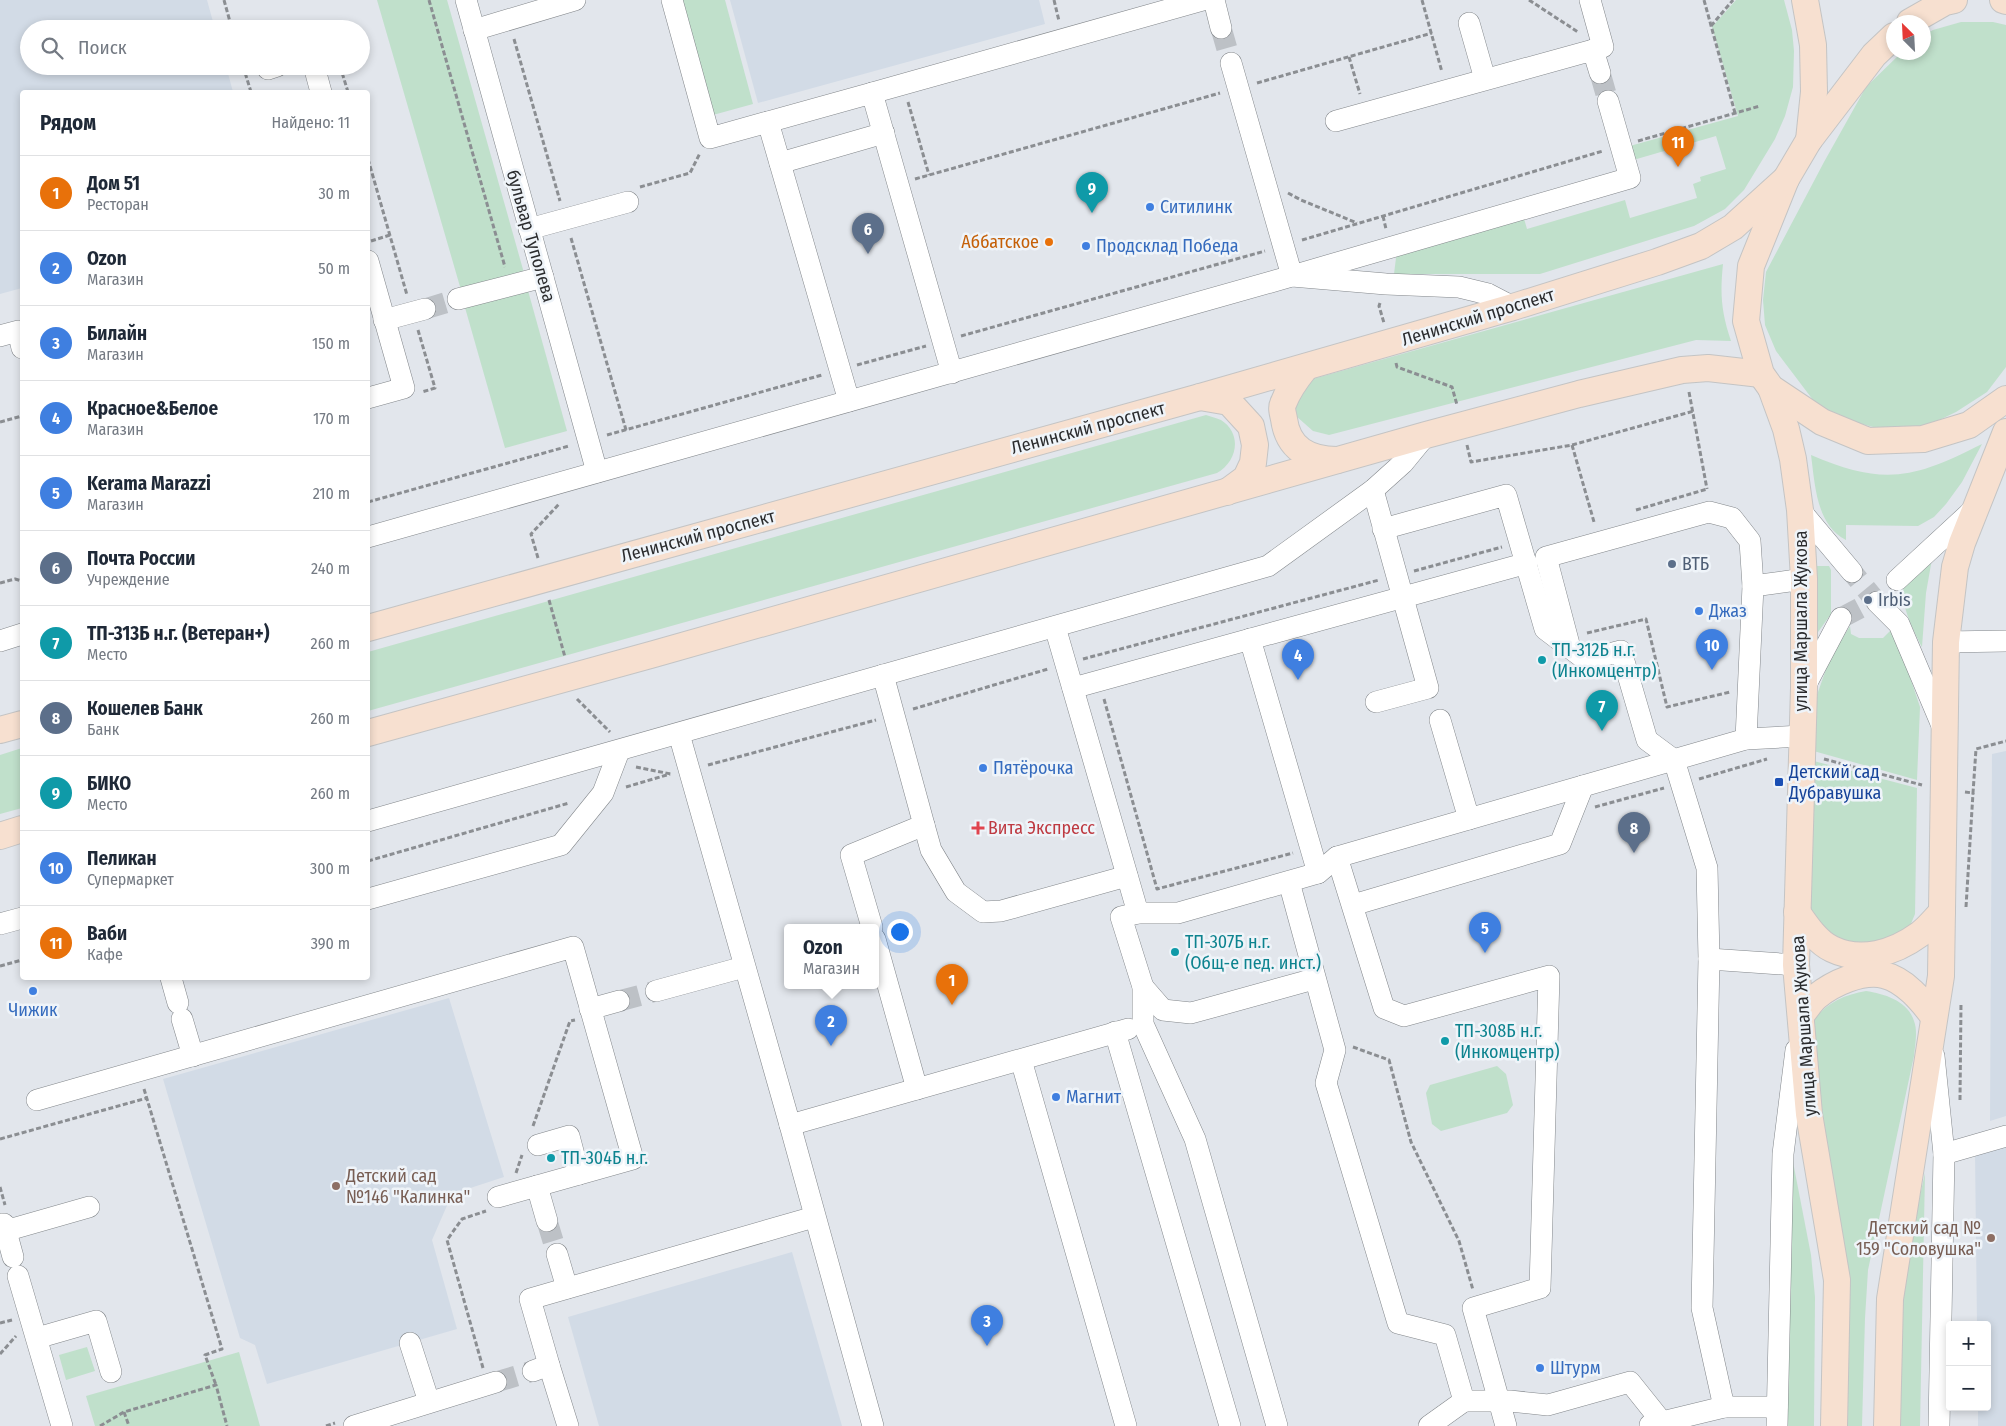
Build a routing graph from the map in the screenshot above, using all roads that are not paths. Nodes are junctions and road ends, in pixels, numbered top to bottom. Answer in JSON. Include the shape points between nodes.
{"nodes":[{"id":1,"x":466,"y":0,"type":"edge"},
{"id":2,"x":575,"y":0,"type":"edge"},
{"id":3,"x":672,"y":0,"type":"edge"},
{"id":4,"x":1203,"y":0,"type":"edge"},
{"id":5,"x":1214,"y":0,"type":"edge"},
{"id":6,"x":1590,"y":0,"type":"edge"},
{"id":7,"x":1805,"y":0,"type":"edge"},
{"id":8,"x":1931,"y":0,"type":"edge"},
{"id":9,"x":1954,"y":0,"type":"edge"},
{"id":10,"x":1916,"y":15,"type":"edge"},
{"id":11,"x":1922,"y":15,"type":"edge"},
{"id":12,"x":1469,"y":23,"type":"dead end"},
{"id":13,"x":1221,"y":28,"type":"tunnel mouth"},
{"id":14,"x":474,"y":30,"type":"junction"},
{"id":15,"x":1886,"y":44,"type":"edge"},
{"id":16,"x":1590,"y":51,"type":"junction"},
{"id":17,"x":1231,"y":63,"type":"tunnel mouth"},
{"id":18,"x":1600,"y":73,"type":"tunnel mouth"},
{"id":19,"x":316,"y":75,"type":"edge"},
{"id":20,"x":1485,"y":79,"type":"junction"},
{"id":21,"x":320,"y":90,"type":"edge"},
{"id":22,"x":872,"y":93,"type":"junction"},
{"id":23,"x":1608,"y":101,"type":"tunnel mouth"},
{"id":24,"x":1336,"y":121,"type":"dead end"},
{"id":25,"x":768,"y":122,"type":"junction"},
{"id":26,"x":884,"y":133,"type":"junction"},
{"id":27,"x":1809,"y":140,"type":"junction"},
{"id":28,"x":780,"y":163,"type":"junction"},
{"id":29,"x":1786,"y":179,"type":"junction"},
{"id":30,"x":632,"y":195,"type":"road end"},
{"id":31,"x":529,"y":229,"type":"junction"},
{"id":32,"x":370,"y":268,"type":"edge"},
{"id":33,"x":1292,"y":276,"type":"junction"},
{"id":34,"x":543,"y":277,"type":"junction"},
{"id":35,"x":458,"y":300,"type":"tunnel mouth"},
{"id":36,"x":1512,"y":307,"type":"junction"},
{"id":37,"x":425,"y":309,"type":"tunnel mouth"},
{"id":38,"x":384,"y":320,"type":"junction"},
{"id":39,"x":1306,"y":367,"type":"junction"},
{"id":40,"x":952,"y":373,"type":"junction"},
{"id":41,"x":1766,"y":381,"type":"junction"},
{"id":42,"x":370,"y":397,"type":"edge"},
{"id":43,"x":1200,"y":397,"type":"junction"},
{"id":44,"x":2006,"y":399,"type":"edge"},
{"id":45,"x":849,"y":401,"type":"junction"},
{"id":46,"x":2006,"y":432,"type":"edge"},
{"id":47,"x":1426,"y":435,"type":"junction"},
{"id":48,"x":1342,"y":460,"type":"junction"},
{"id":49,"x":597,"y":472,"type":"junction"},
{"id":50,"x":1373,"y":490,"type":"junction"},
{"id":51,"x":1225,"y":494,"type":"junction"},
{"id":52,"x":1977,"y":507,"type":"junction"},
{"id":53,"x":1800,"y":510,"type":"junction"},
{"id":54,"x":1383,"y":528,"type":"junction"},
{"id":55,"x":370,"y":536,"type":"edge"},
{"id":56,"x":1527,"y":562,"type":"junction"},
{"id":57,"x":1852,"y":572,"type":"tunnel mouth"},
{"id":58,"x":1804,"y":579,"type":"junction"},
{"id":59,"x":1753,"y":586,"type":"junction"},
{"id":60,"x":1402,"y":597,"type":"junction"},
{"id":61,"x":1842,"y":618,"type":"tunnel mouth"},
{"id":62,"x":1055,"y":626,"type":"junction"},
{"id":63,"x":370,"y":627,"type":"edge"},
{"id":64,"x":20,"y":635,"type":"edge"},
{"id":65,"x":1250,"y":639,"type":"junction"},
{"id":66,"x":0,"y":640,"type":"edge"},
{"id":67,"x":2006,"y":641,"type":"edge"},
{"id":68,"x":1946,"y":642,"type":"junction"},
{"id":69,"x":1570,"y":648,"type":"junction"},
{"id":70,"x":883,"y":675,"type":"junction"},
{"id":71,"x":1073,"y":688,"type":"junction"},
{"id":72,"x":1804,"y":688,"type":"junction"},
{"id":73,"x":1376,"y":702,"type":"dead end"},
{"id":74,"x":1440,"y":720,"type":"dead end"},
{"id":75,"x":20,"y":725,"type":"edge"},
{"id":76,"x":0,"y":730,"type":"edge"},
{"id":77,"x":370,"y":732,"type":"edge"},
{"id":78,"x":1945,"y":733,"type":"junction"},
{"id":79,"x":679,"y":734,"type":"junction"},
{"id":80,"x":1802,"y":736,"type":"junction"},
{"id":81,"x":1746,"y":739,"type":"junction"},
{"id":82,"x":623,"y":750,"type":"junction"},
{"id":83,"x":1664,"y":763,"type":"junction"},
{"id":84,"x":1583,"y":786,"type":"junction"},
{"id":85,"x":1470,"y":819,"type":"junction"},
{"id":86,"x":370,"y":821,"type":"edge"},
{"id":87,"x":924,"y":825,"type":"junction"},
{"id":88,"x":20,"y":830,"type":"edge"},
{"id":89,"x":0,"y":836,"type":"edge"},
{"id":90,"x":1337,"y":857,"type":"junction"},
{"id":91,"x":1318,"y":873,"type":"junction"},
{"id":92,"x":1127,"y":876,"type":"junction"},
{"id":93,"x":1289,"y":882,"type":"junction"},
{"id":94,"x":370,"y":898,"type":"edge"},
{"id":95,"x":1352,"y":905,"type":"junction"},
{"id":96,"x":1954,"y":910,"type":"junction"},
{"id":97,"x":1797,"y":912,"type":"junction"},
{"id":98,"x":1138,"y":913,"type":"junction"},
{"id":99,"x":20,"y":919,"type":"edge"},
{"id":100,"x":0,"y":924,"type":"edge"},
{"id":101,"x":871,"y":924,"type":"edge"},
{"id":102,"x":879,"y":952,"type":"edge"},
{"id":103,"x":1709,"y":959,"type":"junction"},
{"id":104,"x":1796,"y":965,"type":"junction"},
{"id":105,"x":744,"y":966,"type":"junction"},
{"id":106,"x":1314,"y":979,"type":"junction"},
{"id":107,"x":172,"y":980,"type":"edge"},
{"id":108,"x":1142,"y":987,"type":"junction"},
{"id":109,"x":656,"y":991,"type":"tunnel mouth"},
{"id":110,"x":620,"y":1001,"type":"tunnel mouth"},
{"id":111,"x":591,"y":1012,"type":"junction"},
{"id":112,"x":1801,"y":1015,"type":"junction"},
{"id":113,"x":1143,"y":1024,"type":"junction"},
{"id":114,"x":1933,"y":1026,"type":"junction"},
{"id":115,"x":1115,"y":1032,"type":"junction"},
{"id":116,"x":192,"y":1056,"type":"junction"},
{"id":117,"x":1021,"y":1060,"type":"junction"},
{"id":118,"x":917,"y":1089,"type":"junction"},
{"id":119,"x":37,"y":1100,"type":"dead end"},
{"id":120,"x":790,"y":1125,"type":"junction"},
{"id":121,"x":2006,"y":1136,"type":"edge"},
{"id":122,"x":531,"y":1141,"type":"road end"},
{"id":123,"x":1944,"y":1154,"type":"junction"},
{"id":124,"x":579,"y":1174,"type":"junction"},
{"id":125,"x":537,"y":1186,"type":"junction"},
{"id":126,"x":503,"y":1195,"type":"road end"},
{"id":127,"x":88,"y":1206,"type":"dead end"},
{"id":128,"x":814,"y":1217,"type":"junction"},
{"id":129,"x":547,"y":1221,"type":"tunnel mouth"},
{"id":130,"x":2,"y":1224,"type":"edge"},
{"id":131,"x":557,"y":1254,"type":"tunnel mouth"},
{"id":132,"x":567,"y":1288,"type":"junction"},
{"id":133,"x":37,"y":1338,"type":"junction"},
{"id":134,"x":410,"y":1342,"type":"dead end"},
{"id":135,"x":111,"y":1372,"type":"dead end"},
{"id":136,"x":492,"y":1383,"type":"tunnel mouth"},
{"id":137,"x":1464,"y":1401,"type":"junction"},
{"id":138,"x":429,"y":1402,"type":"junction"},
{"id":139,"x":1500,"y":1402,"type":"junction"},
{"id":140,"x":1724,"y":1407,"type":"junction"},
{"id":141,"x":1777,"y":1416,"type":"edge"},
{"id":142,"x":1655,"y":1424,"type":"edge"},
{"id":143,"x":62,"y":1426,"type":"edge"},
{"id":144,"x":354,"y":1426,"type":"edge"},
{"id":145,"x":568,"y":1426,"type":"edge"},
{"id":146,"x":873,"y":1426,"type":"edge"},
{"id":147,"x":1126,"y":1426,"type":"edge"},
{"id":148,"x":1230,"y":1426,"type":"edge"},
{"id":149,"x":1277,"y":1426,"type":"edge"},
{"id":150,"x":1429,"y":1426,"type":"edge"},
{"id":151,"x":1506,"y":1426,"type":"edge"},
{"id":152,"x":1834,"y":1426,"type":"edge"},
{"id":153,"x":1887,"y":1426,"type":"edge"},
{"id":154,"x":1939,"y":1426,"type":"edge"}],
"edges":[{"from":1,"to":14,"type":"street","name":"бульвар Туполева"},
{"from":2,"to":14,"type":"street"},
{"from":3,"to":25,"type":"street","via":[[710,138]]},
{"from":4,"to":22,"type":"street"},
{"from":5,"to":13,"type":"street"},
{"from":6,"to":16,"type":"street","via":[[1603,48]]},
{"from":7,"to":27,"type":"main road","via":[[1813,44],[1814,83]]},
{"from":8,"to":10,"type":"main road"},
{"from":9,"to":11,"type":"main road"},
{"from":12,"to":20,"type":"street"},
{"from":14,"to":31,"type":"street","name":"бульвар Туполева"},
{"from":15,"to":27,"type":"main road"},
{"from":16,"to":18,"type":"street"},
{"from":16,"to":20,"type":"street"},
{"from":17,"to":33,"type":"street"},
{"from":19,"to":21,"type":"street"},
{"from":20,"to":24,"type":"street"},
{"from":22,"to":25,"type":"street"},
{"from":22,"to":26,"type":"street"},
{"from":23,"to":33,"type":"street","via":[[1630,178]]},
{"from":25,"to":28,"type":"street"},
{"from":26,"to":28,"type":"street"},
{"from":26,"to":40,"type":"street"},
{"from":27,"to":29,"type":"main road"},
{"from":28,"to":45,"type":"street"},
{"from":29,"to":36,"type":"main road","name":"Ленинский проспект","via":[[1733,227],[1701,246]]},
{"from":29,"to":41,"type":"main road","name":"улица Маршала Жукова","via":[[1751,266],[1746,321]]},
{"from":30,"to":31,"type":"street"},
{"from":31,"to":34,"type":"street","name":"бульвар Туполева"},
{"from":32,"to":38,"type":"street"},
{"from":33,"to":36,"type":"street","via":[[1459,287],[1488,294]]},
{"from":33,"to":40,"type":"street"},
{"from":34,"to":35,"type":"street"},
{"from":34,"to":49,"type":"street","name":"бульвар Туполева"},
{"from":36,"to":39,"type":"main road","name":"Ленинский проспект"},
{"from":37,"to":38,"type":"street"},
{"from":38,"to":42,"type":"street","via":[[404,388]]},
{"from":39,"to":43,"type":"main road","name":"Ленинский проспект"},
{"from":39,"to":48,"type":"main road","via":[[1290,388],[1282,406],[1285,428],[1293,444],[1305,453],[1319,460]]},
{"from":40,"to":45,"type":"street"},
{"from":41,"to":44,"type":"main road","via":[[1822,422],[1868,441],[1923,439],[1969,425]]},
{"from":41,"to":47,"type":"main road","via":[[1708,368],[1682,370]]},
{"from":41,"to":53,"type":"main road","name":"улица Маршала Жукова","via":[[1786,429]]},
{"from":43,"to":51,"type":"main road","via":[[1229,402],[1250,426],[1255,446],[1253,463],[1246,478]]},
{"from":43,"to":63,"type":"main road","name":"Ленинский проспект"},
{"from":45,"to":49,"type":"street"},
{"from":46,"to":52,"type":"main road"},
{"from":47,"to":48,"type":"main road"},
{"from":47,"to":50,"type":"street","via":[[1403,463]]},
{"from":48,"to":51,"type":"main road"},
{"from":49,"to":55,"type":"street"},
{"from":50,"to":54,"type":"street"},
{"from":50,"to":62,"type":"street","via":[[1268,566]]},
{"from":51,"to":77,"type":"main road"},
{"from":52,"to":68,"type":"main road","via":[[1955,567]]},
{"from":52,"to":78,"type":"street","via":[[1884,592]]},
{"from":53,"to":57,"type":"street"},
{"from":53,"to":58,"type":"main road","name":"улица Маршала Жукова"},
{"from":54,"to":56,"type":"street","via":[[1506,495]]},
{"from":54,"to":60,"type":"street"},
{"from":56,"to":60,"type":"street"},
{"from":56,"to":69,"type":"street","via":[[1545,629]]},
{"from":58,"to":59,"type":"street"},
{"from":58,"to":72,"type":"main road","name":"улица Маршала Жукова"},
{"from":59,"to":69,"type":"street","via":[[1750,541],[1732,518],[1709,512],[1546,557]]},
{"from":59,"to":81,"type":"street"},
{"from":60,"to":65,"type":"street"},
{"from":60,"to":73,"type":"street","via":[[1428,688]]},
{"from":61,"to":72,"type":"street"},
{"from":62,"to":70,"type":"street"},
{"from":62,"to":71,"type":"street"},
{"from":64,"to":66,"type":"street"},
{"from":65,"to":71,"type":"street"},
{"from":65,"to":91,"type":"street"},
{"from":67,"to":68,"type":"street"},
{"from":68,"to":78,"type":"main road"},
{"from":69,"to":83,"type":"street","via":[[1586,660],[1621,651],[1646,740]]},
{"from":70,"to":79,"type":"street"},
{"from":70,"to":87,"type":"street"},
{"from":71,"to":92,"type":"street"},
{"from":72,"to":80,"type":"main road","name":"улица Маршала Жукова"},
{"from":74,"to":85,"type":"street"},
{"from":75,"to":76,"type":"main road"},
{"from":78,"to":96,"type":"main road"},
{"from":79,"to":82,"type":"street"},
{"from":79,"to":105,"type":"street"},
{"from":80,"to":81,"type":"street"},
{"from":80,"to":97,"type":"main road","name":"улица Маршала Жукова"},
{"from":81,"to":83,"type":"street"},
{"from":82,"to":86,"type":"street"},
{"from":82,"to":94,"type":"street","via":[[603,793],[561,845]]},
{"from":83,"to":84,"type":"street"},
{"from":83,"to":103,"type":"street","via":[[1707,868]]},
{"from":84,"to":85,"type":"street"},
{"from":84,"to":95,"type":"street","via":[[1560,844]]},
{"from":85,"to":90,"type":"street"},
{"from":87,"to":92,"type":"street","via":[[931,850],[956,892],[983,912],[1001,911]]},
{"from":87,"to":101,"type":"street","via":[[851,855]]},
{"from":88,"to":89,"type":"main road"},
{"from":90,"to":91,"type":"street"},
{"from":90,"to":95,"type":"street"},
{"from":91,"to":93,"type":"street"},
{"from":92,"to":98,"type":"street"},
{"from":93,"to":98,"type":"street","via":[[1178,913]]},
{"from":93,"to":106,"type":"street"},
{"from":95,"to":139,"type":"street","via":[[1384,1008],[1404,1016],[1549,976],[1540,1288],[1473,1308]]},
{"from":96,"to":97,"type":"main road","via":[[1897,948],[1868,956],[1830,949],[1810,931]]},
{"from":96,"to":114,"type":"main road"},
{"from":97,"to":104,"type":"main road","name":"улица Маршала Жукова"},
{"from":98,"to":108,"type":"street","via":[[1122,917]]},
{"from":99,"to":100,"type":"street"},
{"from":102,"to":118,"type":"street"},
{"from":103,"to":104,"type":"street"},
{"from":103,"to":140,"type":"street","via":[[1702,1308]]},
{"from":104,"to":112,"type":"main road","name":"улица Маршала Жукова"},
{"from":105,"to":109,"type":"street"},
{"from":105,"to":120,"type":"street"},
{"from":106,"to":108,"type":"street","via":[[1192,1013],[1163,1010]]},
{"from":106,"to":137,"type":"street","via":[[1335,1050],[1326,1083],[1398,1322],[1445,1335]]},
{"from":107,"to":116,"type":"street"},
{"from":108,"to":113,"type":"street"},
{"from":110,"to":111,"type":"street"},
{"from":111,"to":116,"type":"street","via":[[573,947]]},
{"from":111,"to":124,"type":"street","via":[[633,1159]]},
{"from":112,"to":114,"type":"main road","via":[[1815,998],[1839,982],[1867,974],[1885,975],[1902,984],[1923,1002]]},
{"from":112,"to":141,"type":"street","via":[[1782,1154]]},
{"from":112,"to":152,"type":"main road","name":"улица Маршала Жукова","via":[[1809,1114],[1837,1280]]},
{"from":113,"to":115,"type":"street"},
{"from":113,"to":149,"type":"street","via":[[1195,1139]]},
{"from":114,"to":123,"type":"street"},
{"from":114,"to":153,"type":"main road","via":[[1890,1299]]},
{"from":115,"to":117,"type":"street"},
{"from":115,"to":148,"type":"street"},
{"from":116,"to":119,"type":"street"},
{"from":117,"to":118,"type":"street"},
{"from":117,"to":147,"type":"street"},
{"from":118,"to":120,"type":"street"},
{"from":120,"to":128,"type":"street"},
{"from":121,"to":123,"type":"street"},
{"from":122,"to":124,"type":"street","via":[[569,1136]]},
{"from":123,"to":154,"type":"street"},
{"from":124,"to":125,"type":"street"},
{"from":125,"to":126,"type":"street"},
{"from":125,"to":129,"type":"street"},
{"from":127,"to":130,"type":"street","via":[[12,1229]]},
{"from":128,"to":132,"type":"street"},
{"from":128,"to":146,"type":"street"},
{"from":130,"to":133,"type":"street"},
{"from":131,"to":132,"type":"street"},
{"from":132,"to":145,"type":"street","via":[[530,1299],[541,1368]]},
{"from":133,"to":135,"type":"street","via":[[96,1322]]},
{"from":133,"to":143,"type":"street"},
{"from":134,"to":138,"type":"street"},
{"from":136,"to":138,"type":"street"},
{"from":137,"to":139,"type":"street"},
{"from":137,"to":150,"type":"street"},
{"from":138,"to":144,"type":"street"},
{"from":139,"to":142,"type":"street","via":[[1510,1400],[1548,1405],[1630,1382]]},
{"from":139,"to":151,"type":"street"},
{"from":140,"to":141,"type":"street"},
{"from":140,"to":142,"type":"street"}]}
